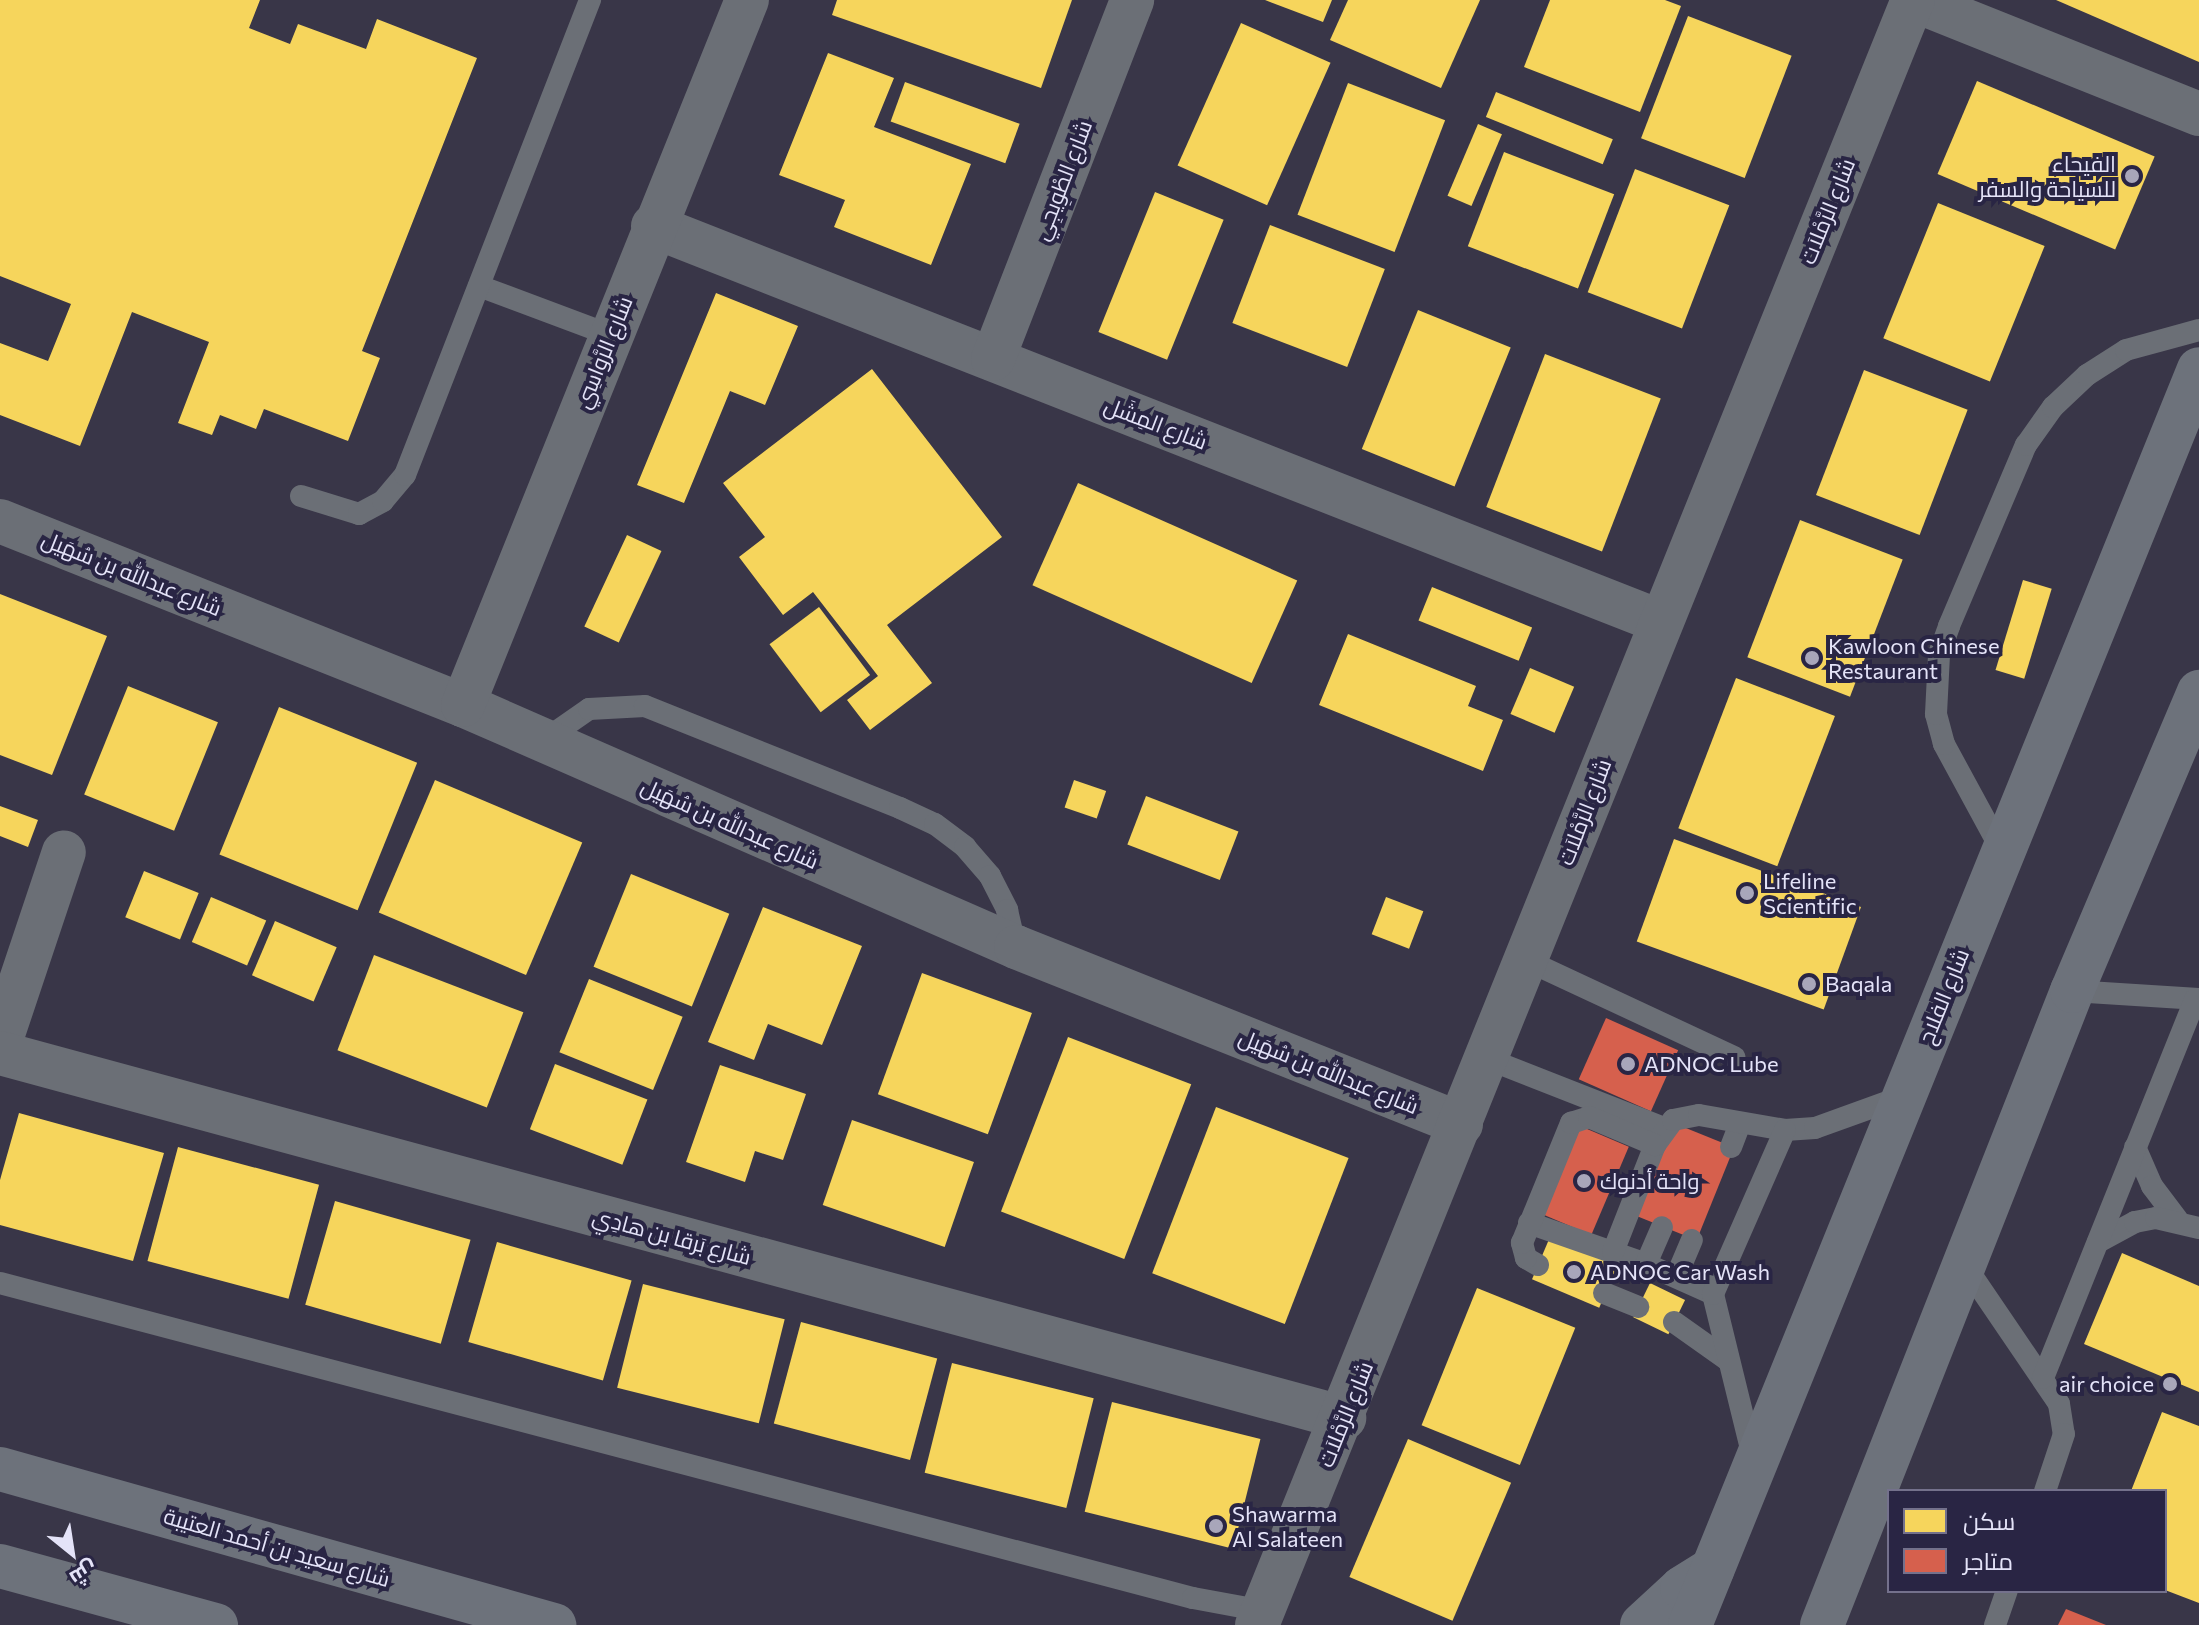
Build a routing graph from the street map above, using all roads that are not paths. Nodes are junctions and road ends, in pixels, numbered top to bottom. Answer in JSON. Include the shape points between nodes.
{"nodes":[{"id":1,"x":590,"y":0,"type":"edge"},
{"id":2,"x":747,"y":0,"type":"edge"},
{"id":3,"x":1132,"y":0,"type":"edge"},
{"id":4,"x":1913,"y":0,"type":"edge"},
{"id":5,"x":2199,"y":114,"type":"edge"},
{"id":6,"x":653,"y":226,"type":"junction"},
{"id":7,"x":479,"y":286,"type":"junction"},
{"id":8,"x":2199,"y":330,"type":"edge"},
{"id":9,"x":610,"y":335,"type":"junction"},
{"id":10,"x":993,"y":359,"type":"junction"},
{"id":11,"x":2199,"y":369,"type":"edge"},
{"id":12,"x":301,"y":496,"type":"dead end"},
{"id":13,"x":0,"y":521,"type":"edge"},
{"id":14,"x":1659,"y":621,"type":"junction"},
{"id":15,"x":2199,"y":692,"type":"edge"},
{"id":16,"x":463,"y":705,"type":"junction"},
{"id":17,"x":543,"y":741,"type":"junction"},
{"id":18,"x":2002,"y":851,"type":"junction"},
{"id":19,"x":64,"y":852,"type":"dead end"},
{"id":20,"x":1016,"y":947,"type":"junction"},
{"id":21,"x":1526,"y":960,"type":"junction"},
{"id":22,"x":2072,"y":991,"type":"junction"},
{"id":23,"x":2197,"y":999,"type":"edge"},
{"id":24,"x":0,"y":1043,"type":"edge"},
{"id":25,"x":0,"y":1053,"type":"edge"},
{"id":26,"x":1734,"y":1057,"type":"dead end"},
{"id":27,"x":1488,"y":1059,"type":"junction"},
{"id":28,"x":1902,"y":1096,"type":"junction"},
{"id":29,"x":1461,"y":1124,"type":"junction"},
{"id":30,"x":1740,"y":1124,"type":"junction"},
{"id":31,"x":1785,"y":1130,"type":"junction"},
{"id":32,"x":1660,"y":1136,"type":"junction"},
{"id":33,"x":1731,"y":1147,"type":"dead end"},
{"id":34,"x":2135,"y":1147,"type":"junction"},
{"id":35,"x":2177,"y":1219,"type":"junction"},
{"id":36,"x":1529,"y":1223,"type":"junction"},
{"id":37,"x":1662,"y":1227,"type":"dead end"},
{"id":38,"x":2199,"y":1228,"type":"edge"},
{"id":39,"x":1692,"y":1240,"type":"dead end"},
{"id":40,"x":2098,"y":1242,"type":"junction"},
{"id":41,"x":1613,"y":1252,"type":"junction"},
{"id":42,"x":1646,"y":1264,"type":"junction"},
{"id":43,"x":1964,"y":1264,"type":"junction"},
{"id":44,"x":1538,"y":1265,"type":"dead end"},
{"id":45,"x":1677,"y":1275,"type":"junction"},
{"id":46,"x":0,"y":1283,"type":"edge"},
{"id":47,"x":1604,"y":1293,"type":"dead end"},
{"id":48,"x":1713,"y":1294,"type":"junction"},
{"id":49,"x":1638,"y":1307,"type":"dead end"},
{"id":50,"x":1674,"y":1322,"type":"dead end"},
{"id":51,"x":1729,"y":1361,"type":"junction"},
{"id":52,"x":2043,"y":1378,"type":"junction"},
{"id":53,"x":1344,"y":1418,"type":"junction"},
{"id":54,"x":1755,"y":1464,"type":"junction"},
{"id":55,"x":0,"y":1469,"type":"edge"},
{"id":56,"x":2046,"y":1489,"type":"edge"},
{"id":57,"x":0,"y":1566,"type":"edge"},
{"id":58,"x":1713,"y":1569,"type":"junction"},
{"id":59,"x":2006,"y":1593,"type":"edge"},
{"id":60,"x":1260,"y":1618,"type":"edge"},
{"id":61,"x":1827,"y":1620,"type":"edge"},
{"id":62,"x":216,"y":1625,"type":"edge"},
{"id":63,"x":554,"y":1625,"type":"edge"},
{"id":64,"x":1642,"y":1625,"type":"edge"},
{"id":65,"x":1690,"y":1625,"type":"edge"},
{"id":66,"x":1995,"y":1625,"type":"edge"}],
"edges":[{"from":1,"to":7,"type":"lane"},
{"from":2,"to":6,"type":"street","name":"شارع الرَّواسِي"},
{"from":3,"to":10,"type":"street","name":"شارع الطْوِيجِي"},
{"from":4,"to":5,"type":"street"},
{"from":4,"to":14,"type":"street","name":"شارع الرَّمْلاَت"},
{"from":6,"to":9,"type":"street","name":"شارع الرَّواسِي"},
{"from":6,"to":10,"type":"street","name":"شارع المِشَل"},
{"from":7,"to":9,"type":"lane"},
{"from":7,"to":12,"type":"lane","via":[[405,475],[383,501],[359,514]]},
{"from":8,"to":18,"type":"lane","via":[[2126,350],[2087,375],[2053,407],[2026,445],[1949,626],[1939,654],[1936,714],[1944,744]]},
{"from":9,"to":16,"type":"street","name":"شارع الرَّواسِي"},
{"from":10,"to":14,"type":"street","name":"شارع المِشَل"},
{"from":11,"to":18,"type":"main road","name":"شارع الفلاح"},
{"from":13,"to":16,"type":"street","name":"شارع عبدالله بن سُهَيل"},
{"from":14,"to":21,"type":"street","name":"شارع الرَّمْلاَت"},
{"from":15,"to":22,"type":"main road"},
{"from":16,"to":17,"type":"street","name":"شارع عبدالله بن سُهَيل"},
{"from":17,"to":20,"type":"street","name":"شارع عبدالله بن سُهَيل"},
{"from":17,"to":20,"type":"lane","via":[[589,709],[645,706],[900,808],[935,824],[982,867],[1007,910]]},
{"from":18,"to":28,"type":"main road","name":"شارع الفلاح"},
{"from":19,"to":24,"type":"street"},
{"from":20,"to":29,"type":"street","name":"شارع عبدالله بن سُهَيل"},
{"from":21,"to":26,"type":"lane"},
{"from":21,"to":27,"type":"street","name":"شارع الرَّمْلاَت"},
{"from":22,"to":23,"type":"lane"},
{"from":22,"to":43,"type":"main road"},
{"from":23,"to":34,"type":"lane"},
{"from":25,"to":53,"type":"street","name":"شارع بَرقا بن هادِي"},
{"from":27,"to":29,"type":"street","name":"شارع الرَّمْلاَت"},
{"from":27,"to":32,"type":"lane"},
{"from":28,"to":31,"type":"lane","via":[[1845,1121]]},
{"from":28,"to":54,"type":"main road","name":"شارع الفلاح"},
{"from":29,"to":53,"type":"street","name":"شارع الرَّمْلاَت"},
{"from":30,"to":31,"type":"lane"},
{"from":30,"to":32,"type":"lane","via":[[1708,1127],[1688,1115]]},
{"from":30,"to":33,"type":"lane"},
{"from":31,"to":48,"type":"lane"},
{"from":32,"to":36,"type":"lane","via":[[1589,1117],[1571,1123]]},
{"from":32,"to":41,"type":"lane"},
{"from":34,"to":35,"type":"lane","via":[[2152,1186]]},
{"from":34,"to":40,"type":"lane"},
{"from":35,"to":38,"type":"lane"},
{"from":35,"to":40,"type":"lane","via":[[2135,1222]]},
{"from":36,"to":41,"type":"lane"},
{"from":36,"to":44,"type":"lane","via":[[1523,1251]]},
{"from":37,"to":42,"type":"lane"},
{"from":39,"to":45,"type":"lane"},
{"from":40,"to":52,"type":"lane"},
{"from":41,"to":42,"type":"lane"},
{"from":42,"to":45,"type":"lane"},
{"from":43,"to":52,"type":"lane"},
{"from":43,"to":61,"type":"main road"},
{"from":45,"to":48,"type":"lane"},
{"from":46,"to":60,"type":"lane"},
{"from":47,"to":49,"type":"lane"},
{"from":48,"to":51,"type":"lane"},
{"from":50,"to":51,"type":"lane"},
{"from":51,"to":54,"type":"lane"},
{"from":52,"to":56,"type":"lane","via":[[2059,1404],[2064,1434]]},
{"from":53,"to":60,"type":"street","name":"شارع الرَّمْلاَت"},
{"from":54,"to":58,"type":"main road","name":"شارع الفلاح"},
{"from":55,"to":63,"type":"main road","name":"شارع سعيد بن أحمد العتيبة"},
{"from":57,"to":62,"type":"main road"},
{"from":58,"to":64,"type":"main road","via":[[1682,1588]]},
{"from":58,"to":65,"type":"main road","name":"شارع الفلاح"},
{"from":59,"to":66,"type":"lane"}]}
